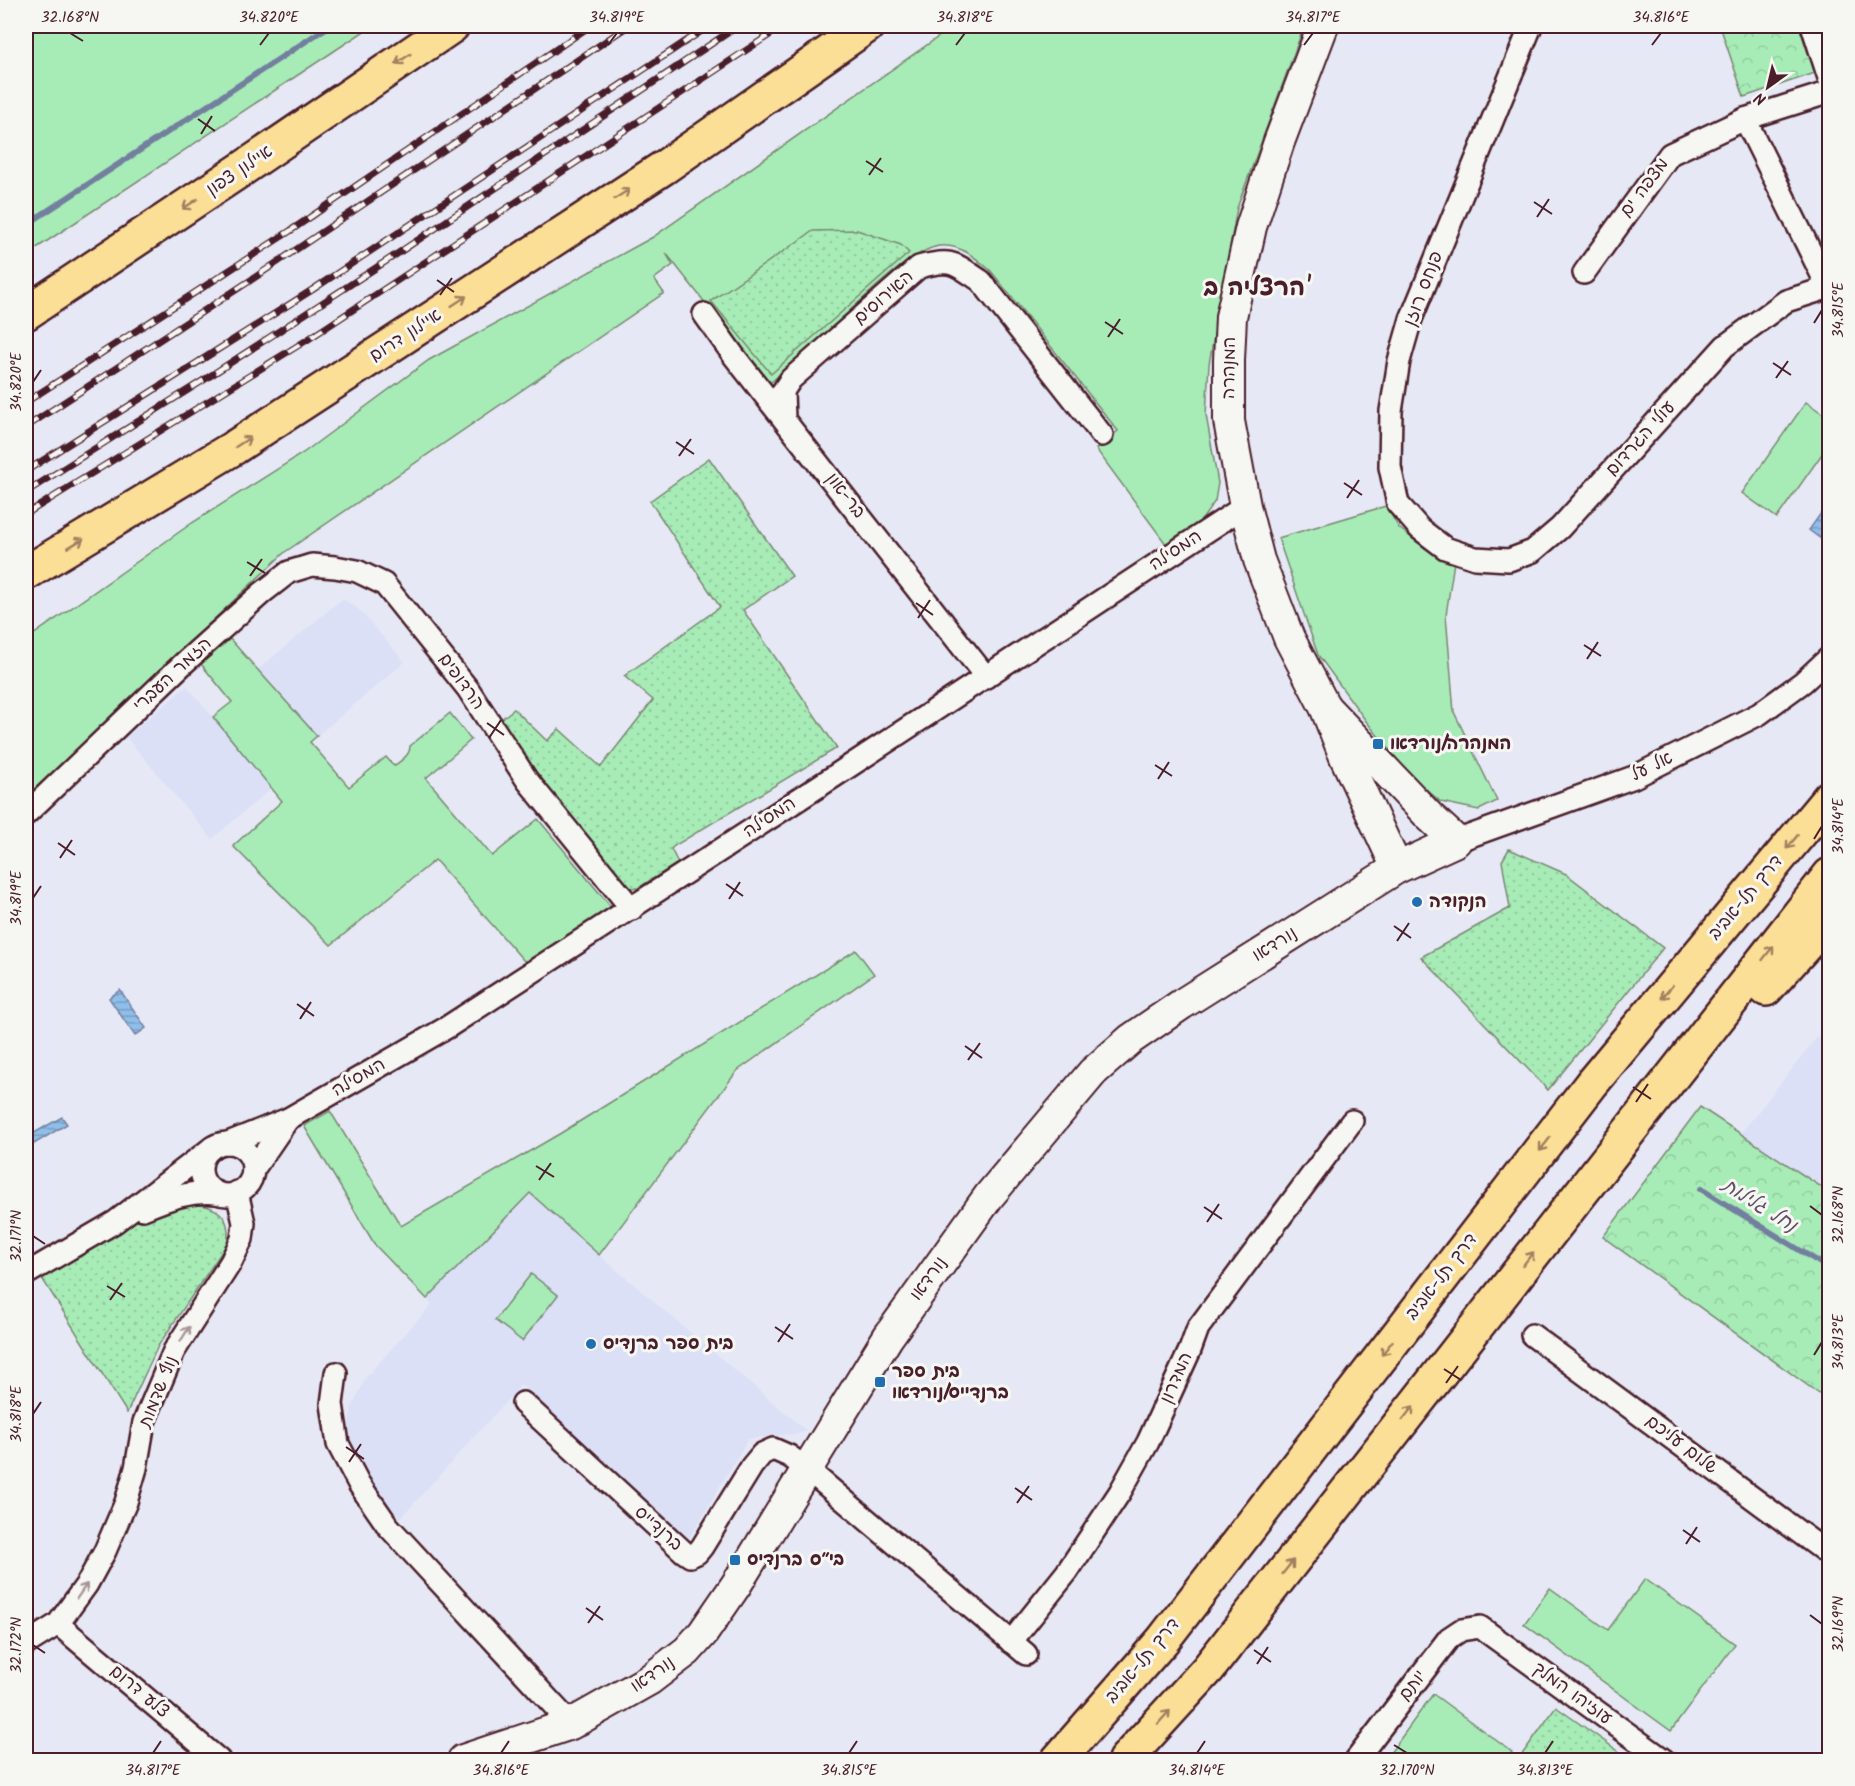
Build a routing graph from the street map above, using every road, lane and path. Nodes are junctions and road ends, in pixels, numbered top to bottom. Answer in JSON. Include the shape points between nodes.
{"nodes":[{"id":1,"x":452,"y":26,"type":"edge"},
{"id":2,"x":867,"y":26,"type":"edge"},
{"id":3,"x":1323,"y":26,"type":"edge"},
{"id":4,"x":1531,"y":26,"type":"edge"},
{"id":5,"x":1824,"y":26,"type":"edge"},
{"id":6,"x":1830,"y":81,"type":"edge"},
{"id":7,"x":1830,"y":92,"type":"edge"},
{"id":8,"x":1745,"y":119,"type":"junction"},
{"id":9,"x":1584,"y":273,"type":"dead end"},
{"id":10,"x":1829,"y":287,"type":"edge"},
{"id":11,"x":26,"y":313,"type":"edge"},
{"id":12,"x":704,"y":314,"type":"dead end"},
{"id":13,"x":784,"y":418,"type":"junction"},
{"id":14,"x":1102,"y":435,"type":"dead end"},
{"id":15,"x":1245,"y":506,"type":"junction"},
{"id":16,"x":1444,"y":548,"type":"joint"},
{"id":17,"x":335,"y":567,"type":"joint"},
{"id":18,"x":26,"y":573,"type":"edge"},
{"id":19,"x":1830,"y":657,"type":"edge"},
{"id":20,"x":987,"y":677,"type":"junction"},
{"id":21,"x":1325,"y":708,"type":"junction"},
{"id":22,"x":1830,"y":797,"type":"edge"},
{"id":23,"x":26,"y":814,"type":"edge"},
{"id":24,"x":1456,"y":841,"type":"junction"},
{"id":25,"x":1397,"y":868,"type":"junction"},
{"id":26,"x":1830,"y":875,"type":"edge"},
{"id":27,"x":632,"y":909,"type":"junction"},
{"id":28,"x":1830,"y":918,"type":"edge"},
{"id":29,"x":288,"y":1119,"type":"junction"},
{"id":30,"x":1352,"y":1121,"type":"dead end"},
{"id":31,"x":220,"y":1145,"type":"junction"},
{"id":32,"x":252,"y":1170,"type":"junction"},
{"id":33,"x":227,"y":1193,"type":"junction"},
{"id":34,"x":1564,"y":1213,"type":"junction"},
{"id":35,"x":115,"y":1221,"type":"junction"},
{"id":36,"x":26,"y":1274,"type":"edge"},
{"id":37,"x":1533,"y":1335,"type":"dead end"},
{"id":38,"x":336,"y":1373,"type":"dead end"},
{"id":39,"x":523,"y":1403,"type":"dead end"},
{"id":40,"x":807,"y":1469,"type":"junction"},
{"id":41,"x":1830,"y":1555,"type":"edge"},
{"id":42,"x":58,"y":1624,"type":"junction"},
{"id":43,"x":1480,"y":1627,"type":"joint"},
{"id":44,"x":26,"y":1644,"type":"edge"},
{"id":45,"x":572,"y":1724,"type":"junction"},
{"id":46,"x":219,"y":1761,"type":"edge"},
{"id":47,"x":463,"y":1761,"type":"edge"},
{"id":48,"x":1058,"y":1761,"type":"edge"},
{"id":49,"x":1125,"y":1761,"type":"edge"},
{"id":50,"x":1356,"y":1761,"type":"edge"},
{"id":51,"x":1664,"y":1761,"type":"edge"}],
"edges":[{"from":1,"to":11,"type":"highway","name":"איילון צפון","one_way":true},
{"from":18,"to":2,"type":"highway","name":"איילון דרום","one_way":true,"via":[[236,447],[666,166]]},
{"from":3,"to":15,"type":"street","name":"המנהרה","via":[[1251,227],[1231,317],[1229,421]]},
{"from":4,"to":16,"type":"street","name":"פנחס רוזן","via":[[1411,319],[1392,401],[1390,467],[1398,504],[1420,530]]},
{"from":5,"to":6,"type":"street","via":[[1813,28]]},
{"from":7,"to":8,"type":"street","name":"מצפה ים"},
{"from":8,"to":9,"type":"street","name":"מצפה ים","via":[[1670,154]]},
{"from":8,"to":10,"type":"street"},
{"from":10,"to":16,"type":"street","name":"עולי הגרדום","via":[[1786,301],[1725,346],[1560,528],[1533,551],[1509,560],[1475,558]]},
{"from":12,"to":13,"type":"street","name":"בר-און"},
{"from":13,"to":14,"type":"street","name":"האירוסים","via":[[783,391],[791,379],[919,267],[941,261],[955,264],[981,281]]},
{"from":13,"to":20,"type":"street","name":"בר-און"},
{"from":15,"to":20,"type":"street","name":"המסילה"},
{"from":15,"to":21,"type":"street","name":"המנהרה","via":[[1259,560],[1289,638]]},
{"from":17,"to":23,"type":"street","name":"הזמר העברי","via":[[312,565],[289,572],[261,592]]},
{"from":17,"to":27,"type":"street","name":"הרדופים","via":[[357,571],[384,584],[468,689],[527,780]]},
{"from":19,"to":24,"type":"street","name":"אל על","via":[[1759,714],[1634,777]]},
{"from":20,"to":27,"type":"street","name":"המסילה"},
{"from":21,"to":24,"type":"street","name":"המנהרה"},
{"from":21,"to":25,"type":"street","name":"המנהרה"},
{"from":22,"to":48,"type":"highway","name":"דרך תל-אביב","one_way":true,"via":[[1592,1083],[1162,1640]]},
{"from":24,"to":25,"type":"street","name":"נורדאו"},
{"from":25,"to":40,"type":"street","name":"נורדאו","via":[[1182,1004],[1131,1039],[1094,1072],[989,1196],[939,1264],[888,1337]]},
{"from":34,"to":26,"type":"highway","one_way":true},
{"from":27,"to":29,"type":"street","name":"המסילה","via":[[446,1028]]},
{"from":28,"to":34,"type":"highway"},
{"from":29,"to":31,"type":"street","name":"המסילה"},
{"from":29,"to":32,"type":"street","name":"המסילה"},
{"from":30,"to":40,"type":"street","name":"המדרון","via":[[1198,1328],[1148,1442],[1018,1648]]},
{"from":31,"to":32,"type":"street","via":[[243,1149],[252,1162]]},
{"from":31,"to":33,"type":"street","via":[[202,1160],[201,1168],[210,1189]]},
{"from":31,"to":35,"type":"street","name":"המסילה"},
{"from":32,"to":33,"type":"street","via":[[247,1185]]},
{"from":33,"to":35,"type":"street","name":"המסילה","via":[[186,1194]]},
{"from":42,"to":33,"type":"street","name":"נוף שדמות","one_way":true,"via":[[87,1584],[126,1502],[144,1422],[174,1351],[242,1239],[244,1223]]},
{"from":49,"to":34,"type":"highway","one_way":true,"via":[[1208,1669]]},
{"from":35,"to":36,"type":"street","name":"המסילה"},
{"from":37,"to":41,"type":"street","name":"שלום עליכם"},
{"from":38,"to":45,"type":"street","via":[[332,1404],[338,1444],[359,1484],[388,1526]]},
{"from":39,"to":40,"type":"street","name":"ברנדייס","via":[[690,1556],[702,1547],[762,1454],[773,1449]]},
{"from":40,"to":45,"type":"street","name":"נורדאו","via":[[736,1585],[687,1651],[649,1680]]},
{"from":42,"to":44,"type":"street","name":"נוף שדמות"},
{"from":42,"to":46,"type":"street","name":"צלע דרום"},
{"from":43,"to":50,"type":"street","name":"יותם","via":[[1461,1630],[1449,1638]]},
{"from":43,"to":51,"type":"street","name":"עוזיהו המלך"},
{"from":45,"to":47,"type":"street","name":"נורדאו"}]}
